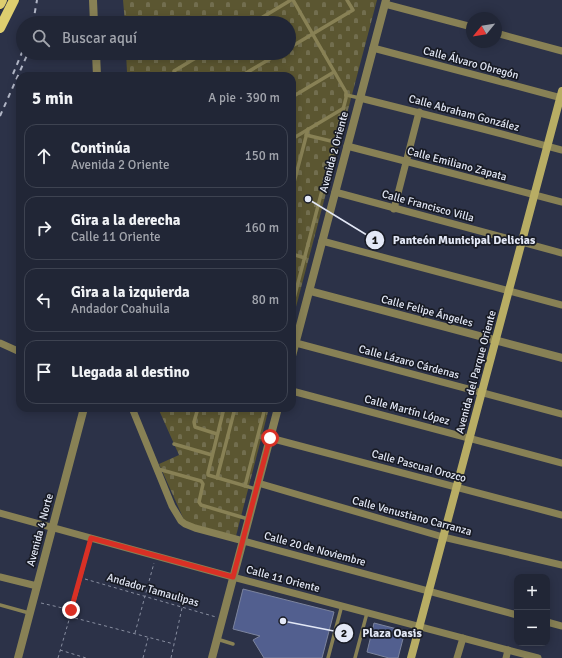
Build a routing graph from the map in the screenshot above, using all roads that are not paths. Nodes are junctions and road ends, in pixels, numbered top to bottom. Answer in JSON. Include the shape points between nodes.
{"nodes":[{"id":1,"x":2,"y":0,"type":"edge"},
{"id":2,"x":14,"y":0,"type":"edge"},
{"id":3,"x":93,"y":0,"type":"edge"},
{"id":4,"x":292,"y":0,"type":"edge"},
{"id":5,"x":347,"y":0,"type":"edge"},
{"id":6,"x":385,"y":2,"type":"edge"},
{"id":7,"x":0,"y":4,"type":"edge"},
{"id":8,"x":94,"y":16,"type":"edge"},
{"id":9,"x":265,"y":16,"type":"edge"},
{"id":10,"x":466,"y":25,"type":"edge"},
{"id":11,"x":0,"y":28,"type":"edge"},
{"id":12,"x":312,"y":34,"type":"junction"},
{"id":13,"x":502,"y":35,"type":"edge"},
{"id":14,"x":296,"y":44,"type":"edge"},
{"id":15,"x":373,"y":48,"type":"junction"},
{"id":16,"x":562,"y":51,"type":"edge"},
{"id":17,"x":96,"y":60,"type":"edge"},
{"id":18,"x":192,"y":60,"type":"edge"},
{"id":19,"x":268,"y":60,"type":"edge"},
{"id":20,"x":97,"y":72,"type":"edge"},
{"id":21,"x":174,"y":72,"type":"edge"},
{"id":22,"x":248,"y":72,"type":"edge"},
{"id":23,"x":334,"y":72,"type":"junction"},
{"id":24,"x":296,"y":95,"type":"edge"},
{"id":25,"x":346,"y":95,"type":"junction"},
{"id":26,"x":561,"y":96,"type":"edge"},
{"id":27,"x":360,"y":98,"type":"junction"},
{"id":28,"x":344,"y":108,"type":"junction"},
{"id":29,"x":419,"y":112,"type":"junction"},
{"id":30,"x":308,"y":129,"type":"junction"},
{"id":31,"x":306,"y":135,"type":"junction"},
{"id":32,"x":296,"y":136,"type":"edge"},
{"id":33,"x":335,"y":142,"type":"junction"},
{"id":34,"x":347,"y":146,"type":"junction"},
{"id":35,"x":547,"y":146,"type":"junction"},
{"id":36,"x":562,"y":150,"type":"edge"},
{"id":37,"x":406,"y":162,"type":"junction"},
{"id":38,"x":296,"y":174,"type":"edge"},
{"id":39,"x":335,"y":192,"type":"junction"},
{"id":40,"x":534,"y":195,"type":"junction"},
{"id":41,"x":562,"y":202,"type":"edge"},
{"id":42,"x":394,"y":208,"type":"junction"},
{"id":43,"x":322,"y":241,"type":"junction"},
{"id":44,"x":522,"y":242,"type":"junction"},
{"id":45,"x":562,"y":253,"type":"edge"},
{"id":46,"x":296,"y":255,"type":"edge"},
{"id":47,"x":305,"y":258,"type":"junction"},
{"id":48,"x":296,"y":291,"type":"edge"},
{"id":49,"x":310,"y":291,"type":"junction"},
{"id":50,"x":509,"y":291,"type":"junction"},
{"id":51,"x":562,"y":305,"type":"edge"},
{"id":52,"x":496,"y":340,"type":"junction"},
{"id":53,"x":0,"y":343,"type":"edge"},
{"id":54,"x":296,"y":343,"type":"joint"},
{"id":55,"x":16,"y":350,"type":"edge"},
{"id":56,"x":562,"y":358,"type":"edge"},
{"id":57,"x":296,"y":392,"type":"edge"},
{"id":58,"x":482,"y":393,"type":"junction"},
{"id":59,"x":83,"y":412,"type":"edge"},
{"id":60,"x":134,"y":412,"type":"edge"},
{"id":61,"x":197,"y":412,"type":"edge"},
{"id":62,"x":223,"y":412,"type":"edge"},
{"id":63,"x":234,"y":412,"type":"edge"},
{"id":64,"x":264,"y":412,"type":"edge"},
{"id":65,"x":277,"y":412,"type":"edge"},
{"id":66,"x":562,"y":414,"type":"edge"},
{"id":67,"x":217,"y":434,"type":"junction"},
{"id":68,"x":270,"y":438,"type":"junction"},
{"id":69,"x":470,"y":439,"type":"junction"},
{"id":70,"x":174,"y":444,"type":"dead end"},
{"id":71,"x":212,"y":454,"type":"junction"},
{"id":72,"x":562,"y":464,"type":"edge"},
{"id":73,"x":158,"y":469,"type":"junction"},
{"id":74,"x":217,"y":478,"type":"junction"},
{"id":75,"x":245,"y":486,"type":"junction"},
{"id":76,"x":257,"y":486,"type":"junction"},
{"id":77,"x":457,"y":488,"type":"junction"},
{"id":78,"x":0,"y":513,"type":"edge"},
{"id":79,"x":562,"y":515,"type":"edge"},
{"id":80,"x":248,"y":519,"type":"junction"},
{"id":81,"x":52,"y":527,"type":"junction"},
{"id":82,"x":443,"y":537,"type":"junction"},
{"id":83,"x":91,"y":538,"type":"junction"},
{"id":84,"x":243,"y":541,"type":"junction"},
{"id":85,"x":562,"y":565,"type":"edge"},
{"id":86,"x":0,"y":577,"type":"edge"},
{"id":87,"x":233,"y":577,"type":"junction"},
{"id":88,"x":37,"y":586,"type":"junction"},
{"id":89,"x":428,"y":592,"type":"junction"},
{"id":90,"x":0,"y":605,"type":"edge"},
{"id":91,"x":342,"y":606,"type":"junction"},
{"id":92,"x":367,"y":612,"type":"junction"},
{"id":93,"x":29,"y":613,"type":"junction"},
{"id":94,"x":514,"y":614,"type":"edge"},
{"id":95,"x":70,"y":616,"type":"road end"},
{"id":96,"x":550,"y":623,"type":"edge"},
{"id":97,"x":420,"y":626,"type":"junction"},
{"id":98,"x":562,"y":626,"type":"edge"},
{"id":99,"x":463,"y":638,"type":"junction"},
{"id":100,"x":217,"y":639,"type":"junction"},
{"id":101,"x":233,"y":644,"type":"dead end"},
{"id":102,"x":508,"y":650,"type":"junction"},
{"id":103,"x":18,"y":658,"type":"edge"},
{"id":104,"x":212,"y":658,"type":"edge"},
{"id":105,"x":328,"y":658,"type":"edge"},
{"id":106,"x":355,"y":658,"type":"edge"},
{"id":107,"x":411,"y":658,"type":"edge"},
{"id":108,"x":457,"y":658,"type":"edge"},
{"id":109,"x":506,"y":658,"type":"edge"},
{"id":110,"x":538,"y":658,"type":"edge"}],
"edges":[{"from":1,"to":7,"type":"main road"},
{"from":2,"to":11,"type":"main road"},
{"from":3,"to":8,"type":"street"},
{"from":4,"to":9,"type":"lane"},
{"from":4,"to":12,"type":"lane"},
{"from":5,"to":12,"type":"lane","via":[[353,10]]},
{"from":6,"to":10,"type":"street"},
{"from":6,"to":15,"type":"street","name":"Avenida 2 Oriente"},
{"from":12,"to":14,"type":"lane"},
{"from":12,"to":23,"type":"lane"},
{"from":13,"to":16,"type":"street"},
{"from":15,"to":26,"type":"street","name":"Calle Álvaro Obregón"},
{"from":15,"to":27,"type":"street","name":"Avenida 2 Oriente"},
{"from":17,"to":20,"type":"street"},
{"from":18,"to":21,"type":"lane"},
{"from":19,"to":22,"type":"lane"},
{"from":23,"to":24,"type":"lane"},
{"from":23,"to":25,"type":"lane"},
{"from":25,"to":27,"type":"lane"},
{"from":25,"to":28,"type":"lane"},
{"from":26,"to":35,"type":"main road","name":"Avenida del Parque Oriente"},
{"from":27,"to":29,"type":"street","name":"Calle Abraham González"},
{"from":27,"to":34,"type":"street","name":"Avenida 2 Oriente"},
{"from":28,"to":30,"type":"lane"},
{"from":28,"to":33,"type":"lane"},
{"from":29,"to":35,"type":"street","name":"Calle Abraham González"},
{"from":29,"to":37,"type":"street"},
{"from":30,"to":31,"type":"lane"},
{"from":30,"to":32,"type":"lane"},
{"from":31,"to":33,"type":"lane"},
{"from":31,"to":38,"type":"lane"},
{"from":33,"to":47,"type":"lane"},
{"from":34,"to":37,"type":"street","name":"Calle Emiliano Zapata"},
{"from":34,"to":39,"type":"street","name":"Avenida 2 Oriente"},
{"from":35,"to":36,"type":"street","name":"Calle Abraham González"},
{"from":35,"to":40,"type":"main road","name":"Avenida del Parque Oriente"},
{"from":37,"to":40,"type":"street","name":"Calle Emiliano Zapata"},
{"from":37,"to":42,"type":"street"},
{"from":39,"to":42,"type":"street","name":"Calle Francisco Villa"},
{"from":39,"to":43,"type":"street","name":"Avenida 2 Oriente"},
{"from":40,"to":41,"type":"street","name":"Calle Emiliano Zapata"},
{"from":40,"to":44,"type":"main road","name":"Avenida del Parque Oriente"},
{"from":42,"to":44,"type":"street","name":"Calle Francisco Villa"},
{"from":43,"to":49,"type":"street","name":"Avenida 2 Oriente"},
{"from":43,"to":50,"type":"street"},
{"from":44,"to":45,"type":"street","name":"Calle Francisco Villa"},
{"from":44,"to":50,"type":"main road","name":"Avenida del Parque Oriente"},
{"from":46,"to":47,"type":"lane"},
{"from":47,"to":48,"type":"lane"},
{"from":49,"to":52,"type":"street","name":"Calle Felipe Ángeles"},
{"from":49,"to":54,"type":"street","name":"Avenida 2 Oriente"},
{"from":50,"to":51,"type":"street"},
{"from":50,"to":52,"type":"main road","name":"Avenida del Parque Oriente"},
{"from":52,"to":56,"type":"street","name":"Calle Felipe Ángeles"},
{"from":52,"to":58,"type":"main road","name":"Avenida del Parque Oriente"},
{"from":53,"to":55,"type":"street"},
{"from":54,"to":58,"type":"street","name":"Calle Lázaro Cárdenas"},
{"from":57,"to":69,"type":"street","name":"Calle Martín López"},
{"from":58,"to":66,"type":"street","name":"Calle Lázaro Cárdenas"},
{"from":58,"to":69,"type":"main road","name":"Avenida del Parque Oriente"},
{"from":59,"to":81,"type":"street","name":"Avenida 4 Norte"},
{"from":60,"to":73,"type":"street","name":"Calle 20 de Noviembre"},
{"from":61,"to":67,"type":"lane","via":[[194,422],[196,427]]},
{"from":62,"to":67,"type":"lane"},
{"from":63,"to":74,"type":"lane"},
{"from":64,"to":75,"type":"lane"},
{"from":65,"to":68,"type":"street"},
{"from":67,"to":71,"type":"lane"},
{"from":68,"to":76,"type":"street"},
{"from":68,"to":77,"type":"street","name":"Calle Pascual Orozco"},
{"from":69,"to":72,"type":"street","name":"Calle Martín López"},
{"from":69,"to":77,"type":"main road","name":"Avenida del Parque Oriente"},
{"from":70,"to":71,"type":"lane"},
{"from":71,"to":74,"type":"lane","via":[[208,472]]},
{"from":73,"to":80,"type":"lane","via":[[200,481],[203,484],[199,502],[201,506]]},
{"from":73,"to":84,"type":"street","name":"Calle 20 de Noviembre","via":[[172,506],[181,521],[195,528]]},
{"from":74,"to":75,"type":"lane"},
{"from":75,"to":76,"type":"lane"},
{"from":76,"to":80,"type":"street"},
{"from":76,"to":82,"type":"street","name":"Calle Venustiano Carranza"},
{"from":77,"to":79,"type":"street","name":"Calle Pascual Orozco"},
{"from":77,"to":82,"type":"main road","name":"Avenida del Parque Oriente"},
{"from":78,"to":81,"type":"street","name":"Calle 11 Oriente"},
{"from":80,"to":84,"type":"street"},
{"from":81,"to":83,"type":"street","name":"Calle 11 Oriente"},
{"from":81,"to":88,"type":"street","name":"Avenida 4 Norte"},
{"from":82,"to":85,"type":"street","name":"Calle Venustiano Carranza"},
{"from":82,"to":89,"type":"main road","name":"Avenida del Parque Oriente"},
{"from":83,"to":87,"type":"street","name":"Calle 11 Oriente"},
{"from":83,"to":95,"type":"lane"},
{"from":84,"to":87,"type":"street"},
{"from":84,"to":89,"type":"street","name":"Calle 20 de Noviembre"},
{"from":86,"to":88,"type":"street"},
{"from":87,"to":91,"type":"street","name":"Calle 11 Oriente"},
{"from":87,"to":100,"type":"street"},
{"from":88,"to":93,"type":"street","name":"Avenida 4 Norte"},
{"from":89,"to":94,"type":"street","name":"Calle 20 de Noviembre"},
{"from":89,"to":97,"type":"main road","name":"Avenida del Parque Oriente"},
{"from":90,"to":93,"type":"lane"},
{"from":91,"to":92,"type":"street","name":"Calle 11 Oriente"},
{"from":91,"to":105,"type":"lane"},
{"from":92,"to":97,"type":"street","name":"Calle 11 Oriente"},
{"from":92,"to":106,"type":"lane"},
{"from":93,"to":103,"type":"street","name":"Avenida 4 Norte"},
{"from":96,"to":98,"type":"street"},
{"from":97,"to":99,"type":"street","name":"Calle 11 Oriente"},
{"from":97,"to":107,"type":"main road","name":"Avenida del Parque Oriente"},
{"from":99,"to":102,"type":"street","name":"Calle 11 Oriente"},
{"from":99,"to":108,"type":"street"},
{"from":100,"to":101,"type":"lane"},
{"from":100,"to":104,"type":"street"},
{"from":102,"to":109,"type":"street"},
{"from":102,"to":110,"type":"street","name":"Calle 11 Oriente"}]}
